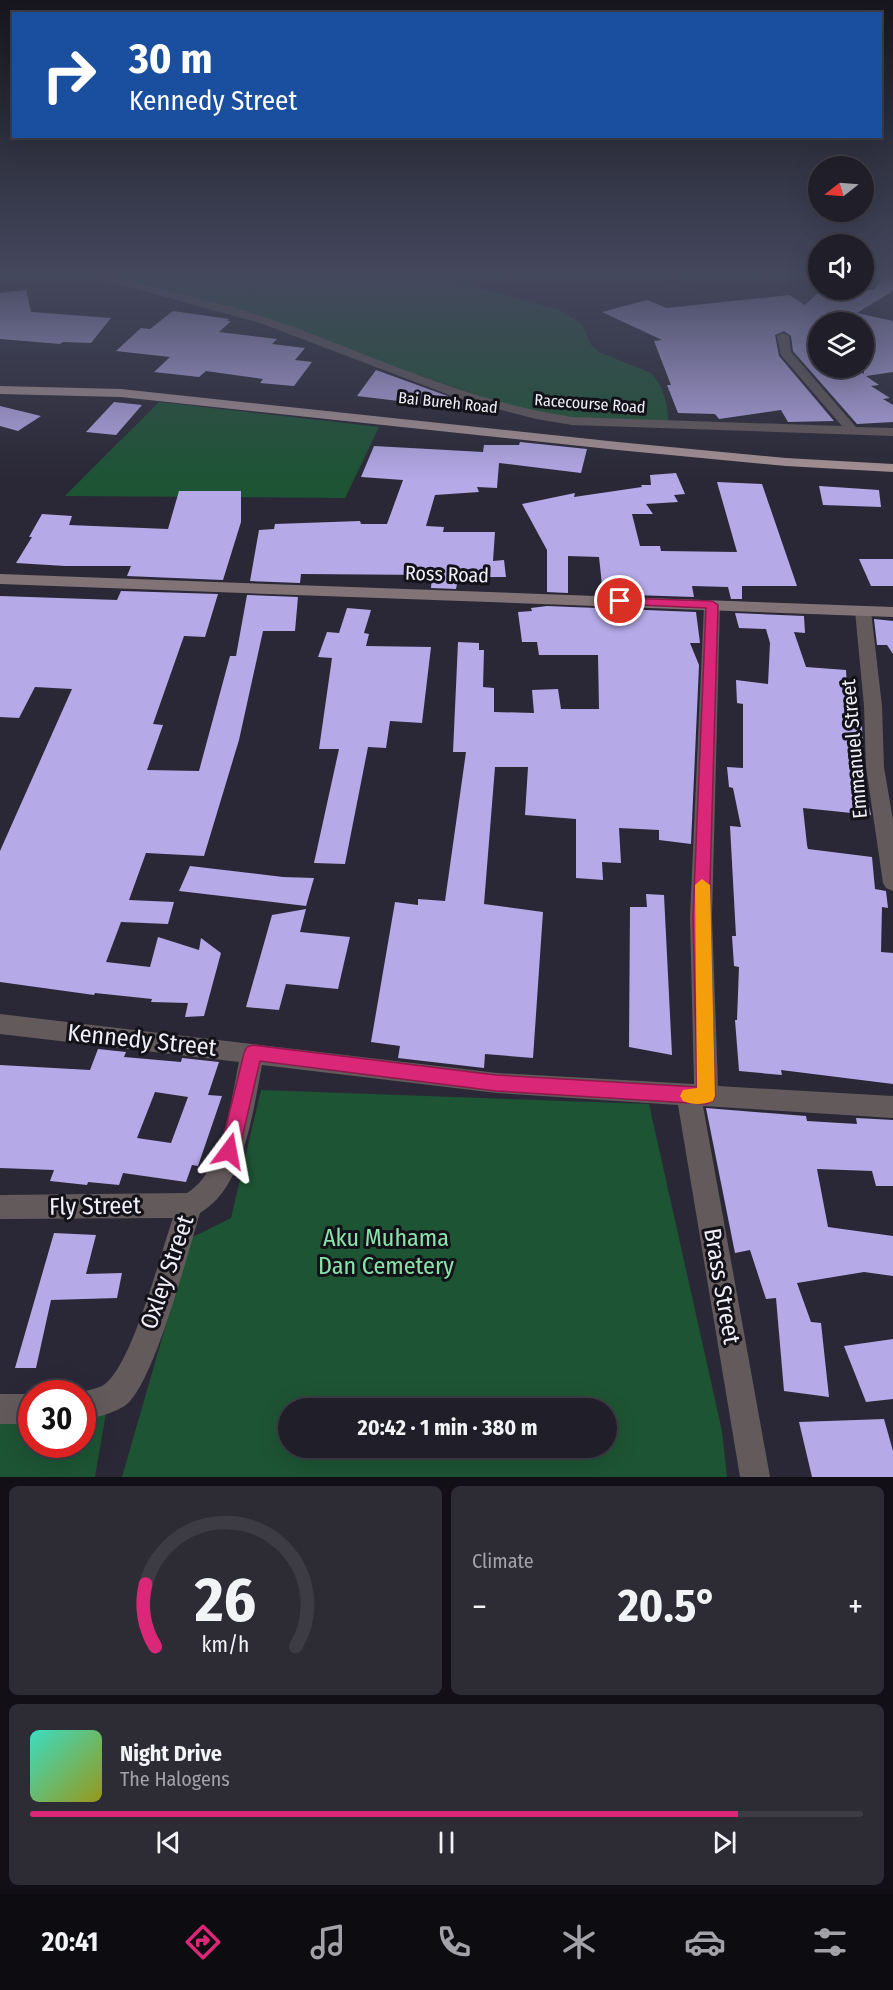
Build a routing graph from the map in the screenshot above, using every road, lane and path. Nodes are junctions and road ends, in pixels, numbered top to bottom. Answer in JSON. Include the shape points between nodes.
{"nodes":[{"id":1,"x":327,"y":344,"type":"edge"},
{"id":2,"x":784,"y":344,"type":"edge"},
{"id":3,"x":0,"y":381,"type":"edge"},
{"id":4,"x":0,"y":390,"type":"edge"},
{"id":5,"x":851,"y":429,"type":"junction"},
{"id":6,"x":893,"y":432,"type":"edge"},
{"id":7,"x":893,"y":456,"type":"edge"},
{"id":8,"x":893,"y":468,"type":"edge"},
{"id":9,"x":0,"y":579,"type":"edge"},
{"id":10,"x":712,"y":605,"type":"junction"},
{"id":11,"x":863,"y":611,"type":"junction"},
{"id":12,"x":893,"y":612,"type":"edge"},
{"id":13,"x":893,"y":883,"type":"edge"},
{"id":14,"x":0,"y":1024,"type":"edge"},
{"id":15,"x":253,"y":1053,"type":"junction"},
{"id":16,"x":697,"y":1096,"type":"junction"},
{"id":17,"x":893,"y":1107,"type":"edge"},
{"id":18,"x":190,"y":1205,"type":"junction"},
{"id":19,"x":0,"y":1207,"type":"edge"},
{"id":20,"x":96,"y":1403,"type":"edge"},
{"id":21,"x":18,"y":1409,"type":"edge"},
{"id":22,"x":0,"y":1410,"type":"edge"},
{"id":23,"x":755,"y":1477,"type":"edge"}],
"edges":[{"from":1,"to":5,"type":"street","name":"Racecourse Road","via":[[475,400],[530,416],[583,422]]},
{"from":2,"to":5,"type":"street","via":[[785,353]]},
{"from":3,"to":7,"type":"highway","name":"Bai Bureh Road","via":[[135,385],[774,452]]},
{"from":4,"to":8,"type":"highway","via":[[121,393],[664,451]]},
{"from":5,"to":6,"type":"street","name":"Racecourse Road"},
{"from":9,"to":10,"type":"main road","name":"Ross Road"},
{"from":10,"to":11,"type":"main road","name":"Ross Road"},
{"from":10,"to":16,"type":"street","name":"Brass Street"},
{"from":11,"to":12,"type":"main road","name":"Ross Road"},
{"from":11,"to":13,"type":"street","name":"Emmanuel Street","via":[[875,767]]},
{"from":14,"to":15,"type":"street","name":"Kennedy Street"},
{"from":15,"to":16,"type":"street","name":"Kennedy Street","via":[[496,1083]]},
{"from":15,"to":18,"type":"street","name":"Oxley Street","via":[[218,1180],[207,1195]]},
{"from":16,"to":17,"type":"street","name":"Kennedy Street"},
{"from":16,"to":23,"type":"street","name":"Brass Street"},
{"from":18,"to":19,"type":"street","name":"Fly Street"},
{"from":18,"to":20,"type":"street","name":"Oxley Street","via":[[136,1362],[117,1392]]},
{"from":21,"to":22,"type":"street"}]}
